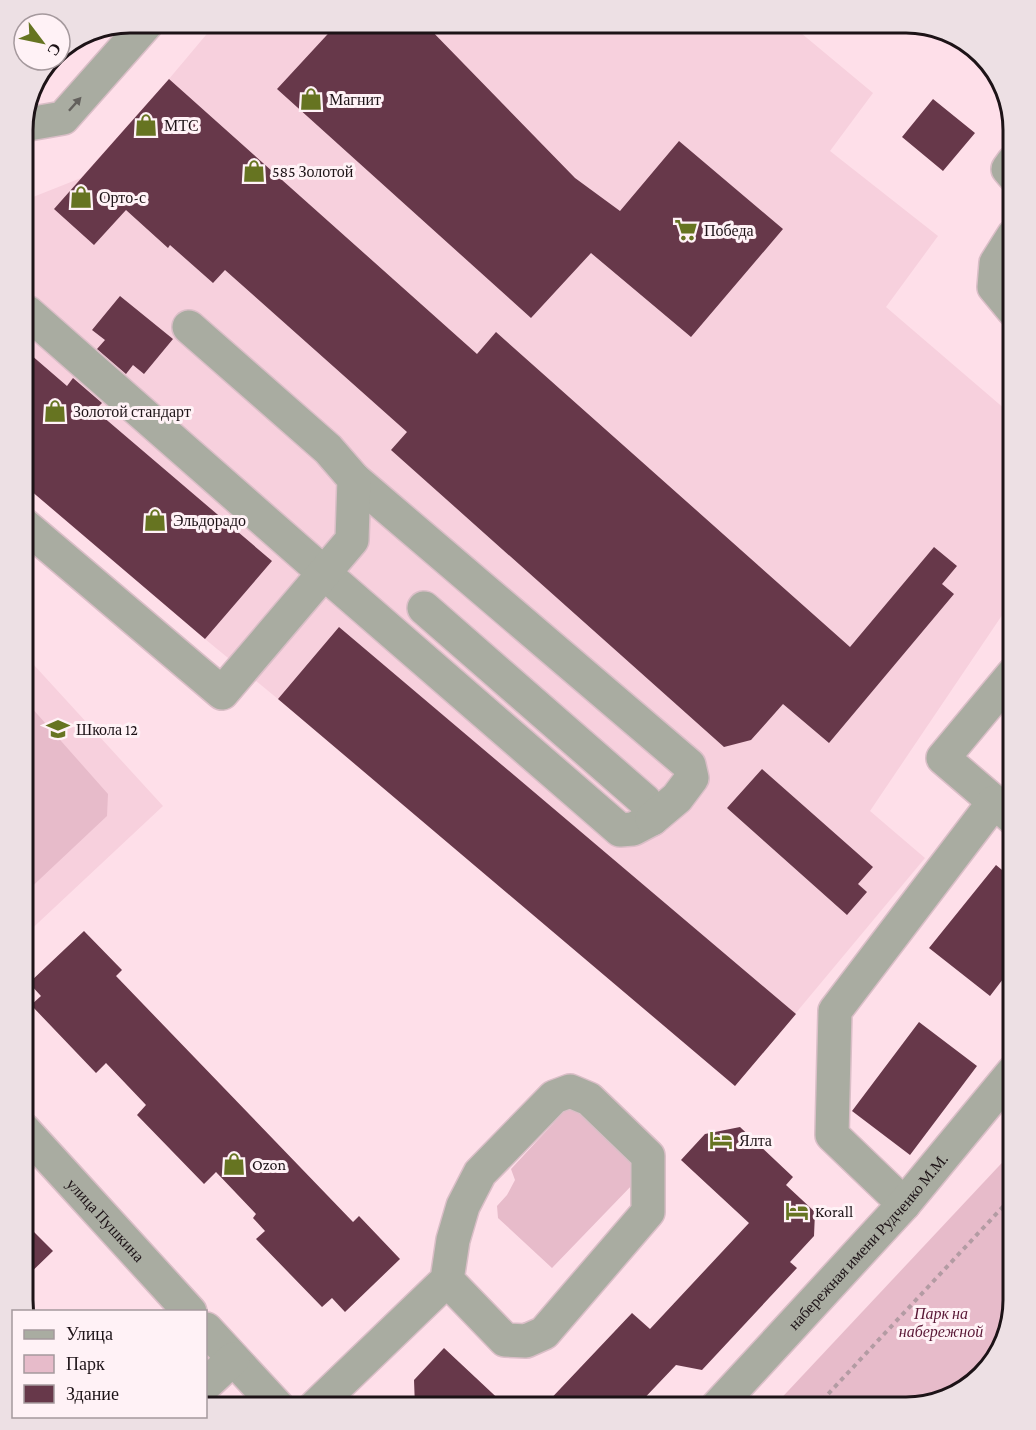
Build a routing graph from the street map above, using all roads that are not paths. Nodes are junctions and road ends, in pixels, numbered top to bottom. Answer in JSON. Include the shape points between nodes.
{"nodes":[{"id":1,"x":137,"y":33,"type":"edge"},
{"id":2,"x":33,"y":123,"type":"edge"},
{"id":3,"x":1003,"y":252,"type":"edge"},
{"id":4,"x":1003,"y":297,"type":"edge"},
{"id":5,"x":33,"y":317,"type":"edge"},
{"id":6,"x":189,"y":327,"type":"dead end"},
{"id":7,"x":354,"y":479,"type":"junction"},
{"id":8,"x":33,"y":532,"type":"edge"},
{"id":9,"x":324,"y":573,"type":"junction"},
{"id":10,"x":424,"y":608,"type":"dead end"},
{"id":11,"x":1003,"y":687,"type":"edge"},
{"id":12,"x":1003,"y":809,"type":"edge"},
{"id":13,"x":1003,"y":811,"type":"edge"},
{"id":14,"x":652,"y":819,"type":"junction"},
{"id":15,"x":1003,"y":1085,"type":"edge"},
{"id":16,"x":33,"y":1142,"type":"edge"},
{"id":17,"x":904,"y":1204,"type":"junction"},
{"id":18,"x":447,"y":1280,"type":"junction"},
{"id":19,"x":189,"y":1310,"type":"edge"},
{"id":20,"x":207,"y":1330,"type":"edge"},
{"id":21,"x":233,"y":1359,"type":"junction"},
{"id":22,"x":207,"y":1383,"type":"edge"},
{"id":23,"x":269,"y":1397,"type":"edge"},
{"id":24,"x":325,"y":1397,"type":"edge"},
{"id":25,"x":726,"y":1397,"type":"edge"}],
"edges":[{"from":2,"to":1,"type":"street","one_way":true,"via":[[63,118]]},
{"from":3,"to":4,"type":"street","via":[[996,263],[994,287]]},
{"from":5,"to":9,"type":"street"},
{"from":6,"to":7,"type":"street","via":[[328,449]]},
{"from":7,"to":9,"type":"street","via":[[351,540]]},
{"from":7,"to":14,"type":"street","via":[[689,765],[692,778],[677,798]]},
{"from":8,"to":9,"type":"street","via":[[222,693]]},
{"from":9,"to":14,"type":"street","via":[[620,830],[633,829]]},
{"from":10,"to":14,"type":"street","via":[[645,801]]},
{"from":11,"to":12,"type":"street","via":[[943,758]]},
{"from":13,"to":17,"type":"street","via":[[835,1011],[832,1135]]},
{"from":15,"to":17,"type":"street","name":"набережная имени Рудченко М.М."},
{"from":16,"to":19,"type":"street","name":"улица Пушкина"},
{"from":17,"to":25,"type":"street","name":"набережная имени Рудченко М.М."},
{"from":18,"to":18,"type":"street","via":[[505,1340],[526,1341],[544,1333],[648,1212],[648,1156],[589,1098],[570,1091],[554,1097],[480,1173],[463,1206]]},
{"from":18,"to":24,"type":"street"},
{"from":20,"to":21,"type":"street"},
{"from":21,"to":22,"type":"street"},
{"from":21,"to":23,"type":"street"}]}
